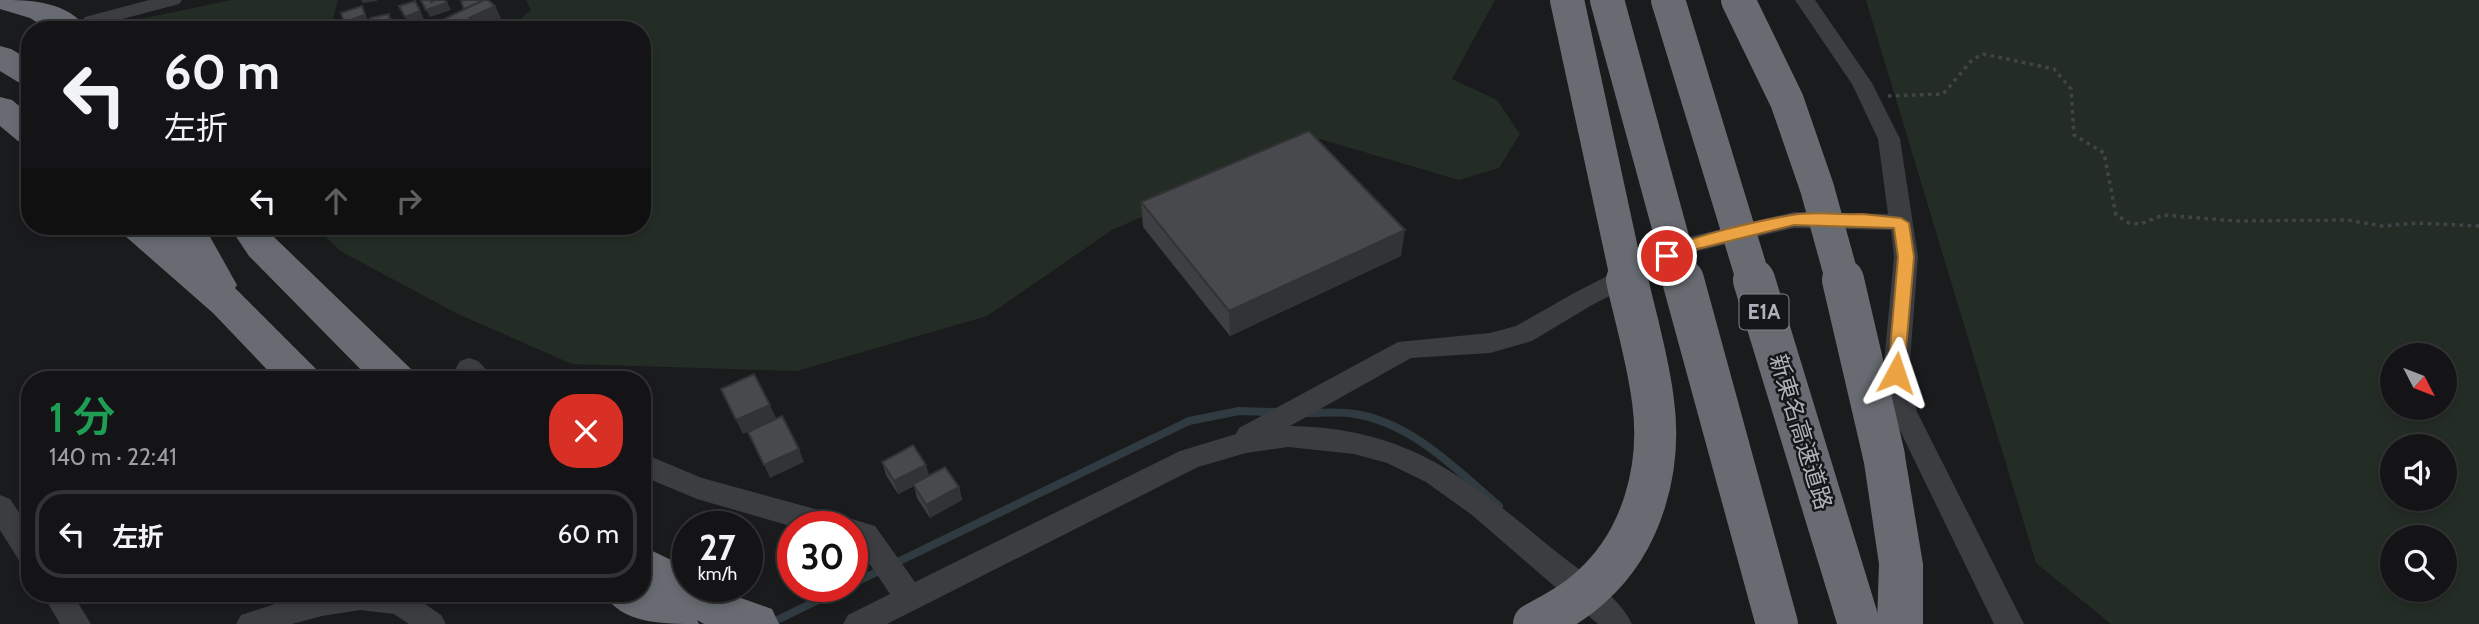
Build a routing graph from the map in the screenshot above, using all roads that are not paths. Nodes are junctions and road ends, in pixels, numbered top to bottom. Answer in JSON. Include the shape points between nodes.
{"nodes":[{"id":1,"x":2,"y":0,"type":"edge"},
{"id":2,"x":172,"y":0,"type":"edge"},
{"id":3,"x":1567,"y":0,"type":"edge"},
{"id":4,"x":1607,"y":0,"type":"edge"},
{"id":5,"x":1668,"y":0,"type":"edge"},
{"id":6,"x":1738,"y":0,"type":"edge"},
{"id":7,"x":1805,"y":0,"type":"edge"},
{"id":8,"x":70,"y":21,"type":"edge"},
{"id":9,"x":96,"y":21,"type":"edge"},
{"id":10,"x":0,"y":29,"type":"edge"},
{"id":11,"x":21,"y":40,"type":"edge"},
{"id":12,"x":0,"y":57,"type":"edge"},
{"id":13,"x":21,"y":70,"type":"edge"},
{"id":14,"x":0,"y":108,"type":"edge"},
{"id":15,"x":21,"y":126,"type":"edge"},
{"id":16,"x":1901,"y":223,"type":"junction"},
{"id":17,"x":148,"y":235,"type":"edge"},
{"id":18,"x":191,"y":235,"type":"edge"},
{"id":19,"x":251,"y":235,"type":"edge"},
{"id":20,"x":227,"y":303,"type":"junction"},
{"id":21,"x":293,"y":371,"type":"edge"},
{"id":22,"x":388,"y":371,"type":"edge"},
{"id":23,"x":1233,"y":444,"type":"junction"},
{"id":24,"x":651,"y":468,"type":"edge"},
{"id":25,"x":0,"y":507,"type":"edge"},
{"id":26,"x":780,"y":511,"type":"edge"},
{"id":27,"x":868,"y":538,"type":"edge"},
{"id":28,"x":21,"y":539,"type":"edge"},
{"id":29,"x":651,"y":570,"type":"edge"},
{"id":30,"x":909,"y":598,"type":"junction"},
{"id":31,"x":62,"y":602,"type":"edge"},
{"id":32,"x":331,"y":602,"type":"edge"},
{"id":33,"x":397,"y":602,"type":"edge"},
{"id":34,"x":641,"y":602,"type":"edge"},
{"id":35,"x":741,"y":619,"type":"edge"},
{"id":36,"x":76,"y":624,"type":"edge"},
{"id":37,"x":251,"y":624,"type":"edge"},
{"id":38,"x":431,"y":624,"type":"edge"},
{"id":39,"x":676,"y":624,"type":"edge"},
{"id":40,"x":858,"y":624,"type":"edge"},
{"id":41,"x":1534,"y":624,"type":"edge"},
{"id":42,"x":1617,"y":624,"type":"edge"},
{"id":43,"x":1777,"y":624,"type":"edge"},
{"id":44,"x":1859,"y":624,"type":"edge"},
{"id":45,"x":1900,"y":624,"type":"edge"},
{"id":46,"x":2009,"y":624,"type":"edge"}],
"edges":[{"from":1,"to":8,"type":"highway"},
{"from":2,"to":9,"type":"street"},
{"from":3,"to":41,"type":"highway","bridge":true,"via":[[1653,400],[1656,448],[1644,510],[1622,553],[1608,572],[1574,601]]},
{"from":4,"to":43,"type":"highway","bridge":true},
{"from":5,"to":44,"type":"highway","name":"新東名高速道路","number":"E1A","bridge":true},
{"from":6,"to":45,"type":"highway","bridge":true,"via":[[1786,98],[1806,153],[1861,352],[1901,564]]},
{"from":7,"to":16,"type":"street","via":[[1870,96],[1889,139]]},
{"from":10,"to":11,"type":"highway"},
{"from":12,"to":13,"type":"highway"},
{"from":14,"to":15,"type":"highway"},
{"from":16,"to":23,"type":"street","via":[[1794,220],[1688,245],[1523,334],[1490,344],[1407,349]]},
{"from":16,"to":46,"type":"street","via":[[1906,257],[1896,373],[1904,412]]},
{"from":17,"to":20,"type":"highway"},
{"from":18,"to":20,"type":"highway"},
{"from":19,"to":22,"type":"highway"},
{"from":20,"to":21,"type":"highway"},
{"from":23,"to":30,"type":"street","via":[[1189,459]]},
{"from":23,"to":42,"type":"street","via":[[1268,438],[1327,439],[1364,445],[1437,474]]},
{"from":24,"to":26,"type":"street","via":[[697,488]]},
{"from":25,"to":28,"type":"street"},
{"from":27,"to":30,"type":"street"},
{"from":29,"to":35,"type":"highway"},
{"from":30,"to":40,"type":"street"},
{"from":31,"to":36,"type":"street"},
{"from":32,"to":37,"type":"street"},
{"from":33,"to":38,"type":"street"},
{"from":34,"to":39,"type":"highway"}]}
